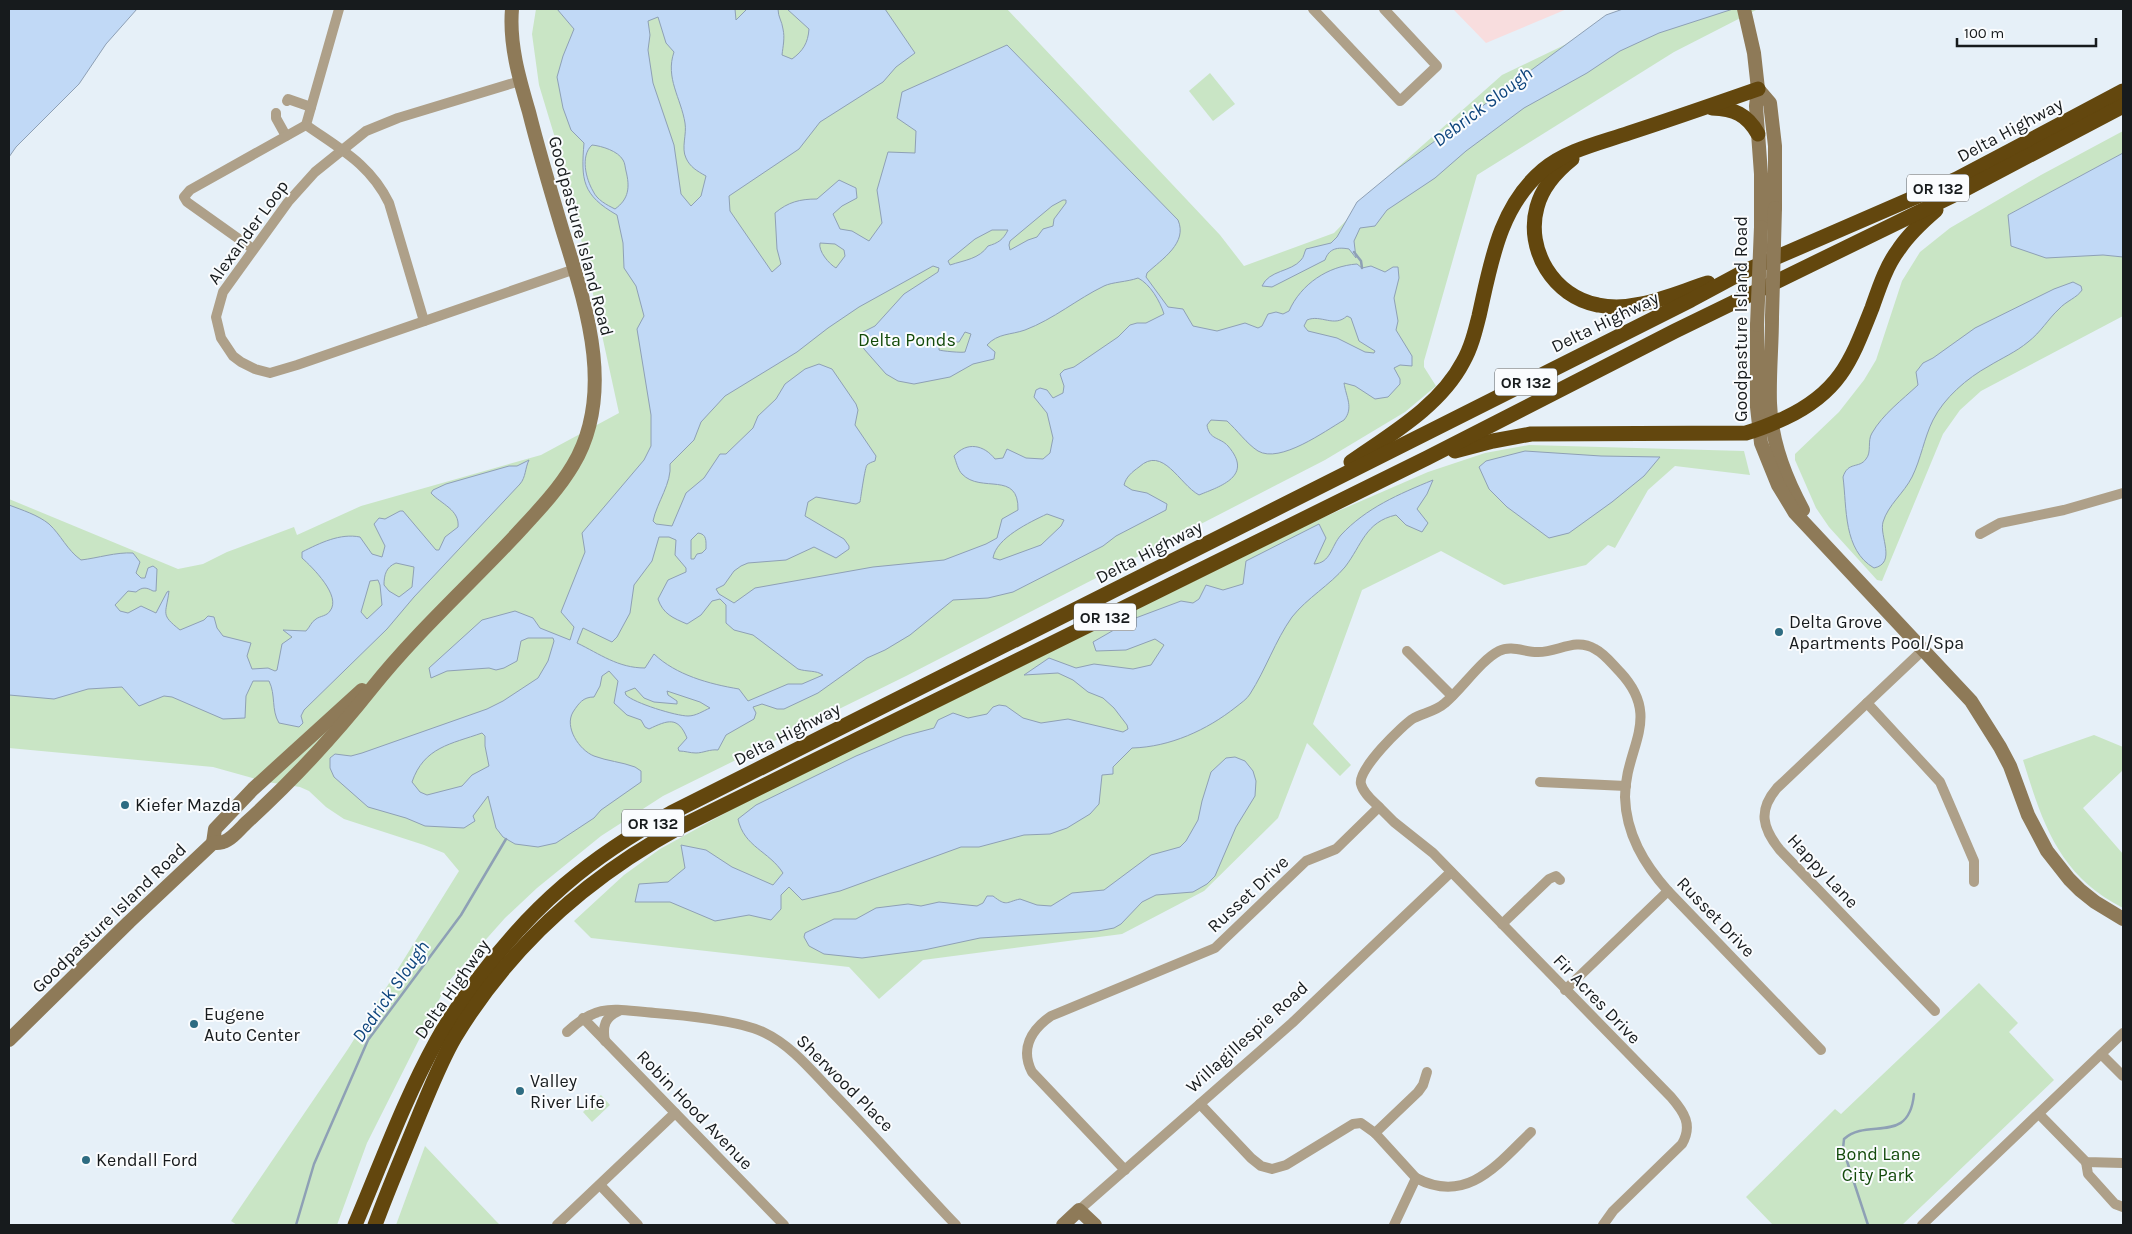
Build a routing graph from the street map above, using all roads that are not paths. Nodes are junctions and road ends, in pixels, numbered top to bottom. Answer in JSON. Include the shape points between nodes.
{"nodes":[{"id":1,"x":339,"y":9,"type":"edge"},
{"id":2,"x":512,"y":9,"type":"edge"},
{"id":3,"x":1313,"y":9,"type":"edge"},
{"id":4,"x":1384,"y":9,"type":"edge"},
{"id":5,"x":1744,"y":9,"type":"edge"},
{"id":6,"x":520,"y":81,"type":"junction"},
{"id":7,"x":1758,"y":89,"type":"junction"},
{"id":8,"x":2123,"y":92,"type":"edge"},
{"id":9,"x":287,"y":100,"type":"dead end"},
{"id":10,"x":2123,"y":106,"type":"edge"},
{"id":11,"x":311,"y":107,"type":"junction"},
{"id":12,"x":1705,"y":107,"type":"junction"},
{"id":13,"x":276,"y":113,"type":"dead end"},
{"id":14,"x":306,"y":125,"type":"junction"},
{"id":15,"x":1758,"y":134,"type":"junction"},
{"id":16,"x":286,"y":136,"type":"junction"},
{"id":17,"x":1589,"y":147,"type":"junction"},
{"id":18,"x":342,"y":149,"type":"junction"},
{"id":19,"x":1954,"y":196,"type":"junction"},
{"id":20,"x":254,"y":250,"type":"junction"},
{"id":21,"x":575,"y":269,"type":"junction"},
{"id":22,"x":1745,"y":271,"type":"junction"},
{"id":23,"x":424,"y":321,"type":"junction"},
{"id":24,"x":1766,"y":427,"type":"junction"},
{"id":25,"x":1427,"y":458,"type":"junction"},
{"id":26,"x":2123,"y":493,"type":"edge"},
{"id":27,"x":1307,"y":494,"type":"junction"},
{"id":28,"x":1980,"y":534,"type":"dead end"},
{"id":29,"x":1923,"y":650,"type":"junction"},
{"id":30,"x":1407,"y":651,"type":"dead end"},
{"id":31,"x":388,"y":668,"type":"junction"},
{"id":32,"x":1452,"y":696,"type":"junction"},
{"id":33,"x":1867,"y":703,"type":"junction"},
{"id":34,"x":1540,"y":782,"type":"dead end"},
{"id":35,"x":1626,"y":786,"type":"junction"},
{"id":36,"x":1379,"y":808,"type":"junction"},
{"id":37,"x":213,"y":843,"type":"junction"},
{"id":38,"x":1452,"y":872,"type":"junction"},
{"id":39,"x":1560,"y":880,"type":"dead end"},
{"id":40,"x":1974,"y":882,"type":"dead end"},
{"id":41,"x":1668,"y":891,"type":"junction"},
{"id":42,"x":2123,"y":919,"type":"edge"},
{"id":43,"x":1502,"y":924,"type":"junction"},
{"id":44,"x":1565,"y":990,"type":"junction"},
{"id":45,"x":620,"y":1010,"type":"junction"},
{"id":46,"x":1935,"y":1011,"type":"dead end"},
{"id":47,"x":583,"y":1018,"type":"junction"},
{"id":48,"x":567,"y":1032,"type":"dead end"},
{"id":49,"x":2123,"y":1033,"type":"edge"},
{"id":50,"x":9,"y":1040,"type":"edge"},
{"id":51,"x":606,"y":1041,"type":"junction"},
{"id":52,"x":1821,"y":1050,"type":"dead end"},
{"id":53,"x":2101,"y":1054,"type":"junction"},
{"id":54,"x":1427,"y":1072,"type":"dead end"},
{"id":55,"x":2123,"y":1076,"type":"edge"},
{"id":56,"x":1200,"y":1104,"type":"junction"},
{"id":57,"x":675,"y":1113,"type":"junction"},
{"id":58,"x":2039,"y":1114,"type":"junction"},
{"id":59,"x":1531,"y":1132,"type":"dead end"},
{"id":60,"x":1375,"y":1133,"type":"junction"},
{"id":61,"x":2086,"y":1162,"type":"junction"},
{"id":62,"x":2123,"y":1163,"type":"edge"},
{"id":63,"x":1125,"y":1170,"type":"junction"},
{"id":64,"x":1416,"y":1178,"type":"junction"},
{"id":65,"x":600,"y":1185,"type":"junction"},
{"id":66,"x":2123,"y":1207,"type":"edge"},
{"id":67,"x":1079,"y":1210,"type":"junction"},
{"id":68,"x":781,"y":1224,"type":"edge"},
{"id":69,"x":355,"y":1225,"type":"edge"},
{"id":70,"x":375,"y":1225,"type":"edge"},
{"id":71,"x":557,"y":1225,"type":"edge"},
{"id":72,"x":638,"y":1225,"type":"edge"},
{"id":73,"x":956,"y":1225,"type":"edge"},
{"id":74,"x":1063,"y":1225,"type":"edge"},
{"id":75,"x":1095,"y":1225,"type":"edge"},
{"id":76,"x":1394,"y":1225,"type":"edge"},
{"id":77,"x":1602,"y":1225,"type":"edge"},
{"id":78,"x":1922,"y":1225,"type":"edge"}],
"edges":[{"from":1,"to":11,"type":"street"},
{"from":2,"to":6,"type":"main road","name":"Goodpasture Island Road","via":[[512,42]]},
{"from":3,"to":4,"type":"street","via":[[1400,101],[1437,66]]},
{"from":5,"to":7,"type":"main road","name":"Goodpasture Island Road"},
{"from":6,"to":18,"type":"street","name":"Alexander Loop","via":[[379,125]]},
{"from":6,"to":21,"type":"main road","name":"Goodpasture Island Road"},
{"from":7,"to":12,"type":"highway"},
{"from":7,"to":15,"type":"main road","name":"Goodpasture Island Road"},
{"from":7,"to":24,"type":"main road","name":"Goodpasture Island Road","bridge":true,"via":[[1770,103],[1775,146],[1770,403]]},
{"from":8,"to":22,"type":"highway","name":"Delta Highway","number":"OR 132","via":[[1940,187]]},
{"from":9,"to":11,"type":"street"},
{"from":10,"to":19,"type":"highway","name":"Delta Highway","number":"OR 132"},
{"from":11,"to":14,"type":"street"},
{"from":12,"to":15,"type":"highway","via":[[1736,111],[1750,122]]},
{"from":12,"to":17,"type":"highway"},
{"from":13,"to":16,"type":"street"},
{"from":14,"to":16,"type":"street"},
{"from":14,"to":18,"type":"street"},
{"from":15,"to":24,"type":"main road","name":"Goodpasture Island Road","bridge":true,"via":[[1761,227],[1757,407]]},
{"from":16,"to":20,"type":"street","via":[[190,190],[184,197]]},
{"from":17,"to":22,"type":"highway","via":[[1551,180],[1535,215],[1534,238],[1540,256],[1554,280],[1566,290],[1596,305],[1631,306]]},
{"from":17,"to":27,"type":"highway","via":[[1562,157],[1544,169],[1524,188],[1510,208],[1497,241],[1476,330],[1455,376],[1425,408]]},
{"from":18,"to":20,"type":"street","name":"Alexander Loop","via":[[300,187]]},
{"from":18,"to":23,"type":"street","via":[[360,162],[385,196]]},
{"from":19,"to":24,"type":"highway","via":[[1918,225],[1898,249],[1852,357],[1840,377],[1805,409]]},
{"from":19,"to":25,"type":"highway","name":"Delta Highway","number":"OR 132","via":[[1675,331]]},
{"from":20,"to":23,"type":"street","name":"Alexander Loop","via":[[223,292],[216,317],[227,348],[241,362],[255,369],[270,372],[297,365]]},
{"from":21,"to":23,"type":"street","name":"Alexander Loop"},
{"from":21,"to":31,"type":"main road","name":"Goodpasture Island Road","via":[[594,362],[594,402],[585,442],[564,480],[544,505]]},
{"from":22,"to":27,"type":"highway","name":"Delta Highway","number":"OR 132"},
{"from":24,"to":25,"type":"highway","via":[[1746,433],[1531,434]]},
{"from":24,"to":29,"type":"main road","name":"Goodpasture Island Road","via":[[1760,443],[1778,485],[1795,513]]},
{"from":25,"to":70,"type":"highway","name":"Delta Highway","number":"OR 132","via":[[680,827],[601,876],[571,899],[534,935],[492,984],[455,1037]]},
{"from":26,"to":28,"type":"street","via":[[2064,510],[2000,523]]},
{"from":27,"to":69,"type":"highway","name":"Delta Highway","number":"OR 132","via":[[670,813],[585,867],[524,923],[444,1028],[421,1070]]},
{"from":29,"to":33,"type":"street","name":"Happy Lane"},
{"from":29,"to":42,"type":"main road","name":"Goodpasture Island Road","via":[[1971,701],[2000,747],[2047,852],[2080,890]]},
{"from":30,"to":32,"type":"street"},
{"from":31,"to":37,"type":"main road","name":"Goodpasture Island Road","via":[[253,789],[215,829]]},
{"from":31,"to":37,"type":"main road","name":"Goodpasture Island Road","via":[[309,762],[272,799],[225,842]]},
{"from":32,"to":35,"type":"street","name":"Russet Drive","via":[[1491,657],[1505,649],[1539,652],[1576,644],[1596,649],[1628,681],[1639,703],[1640,732],[1630,760]]},
{"from":32,"to":36,"type":"street","name":"Russet Drive","via":[[1439,708],[1408,723],[1365,768],[1360,778],[1361,785]]},
{"from":33,"to":40,"type":"street","via":[[1940,782],[1974,860]]},
{"from":33,"to":46,"type":"street","name":"Happy Lane","via":[[1773,792],[1765,807],[1765,820],[1770,836],[1780,850]]},
{"from":34,"to":35,"type":"street"},
{"from":35,"to":41,"type":"street","name":"Russet Drive","via":[[1626,810],[1634,841],[1648,867]]},
{"from":36,"to":38,"type":"street","name":"Fir Acres Drive"},
{"from":36,"to":63,"type":"street","name":"Russet Drive","via":[[1336,849],[1306,862],[1215,948],[1051,1016],[1032,1033],[1027,1049],[1032,1072]]},
{"from":37,"to":50,"type":"main road","name":"Goodpasture Island Road"},
{"from":38,"to":43,"type":"street","name":"Fir Acres Drive"},
{"from":38,"to":56,"type":"street","name":"Willagillespie Road","via":[[1292,1023]]},
{"from":39,"to":43,"type":"street","via":[[1556,876],[1549,879]]},
{"from":41,"to":44,"type":"street"},
{"from":41,"to":52,"type":"street","name":"Russet Drive"},
{"from":43,"to":44,"type":"street","name":"Fir Acres Drive"},
{"from":44,"to":77,"type":"street","name":"Fir Acres Drive","via":[[1671,1097],[1687,1121],[1682,1144]]},
{"from":45,"to":47,"type":"street","name":"Sherwood Place","via":[[599,1011]]},
{"from":45,"to":51,"type":"street","via":[[605,1022]]},
{"from":45,"to":73,"type":"street","name":"Sherwood Place","via":[[744,1026],[776,1039],[822,1081]]},
{"from":47,"to":48,"type":"street","name":"Sherwood Place"},
{"from":47,"to":51,"type":"street","name":"Robin Hood Avenue"},
{"from":49,"to":53,"type":"street"},
{"from":51,"to":57,"type":"street","name":"Robin Hood Avenue"},
{"from":53,"to":55,"type":"street"},
{"from":53,"to":58,"type":"street"},
{"from":54,"to":60,"type":"street","via":[[1418,1092]]},
{"from":56,"to":60,"type":"street","via":[[1252,1158],[1261,1166],[1272,1169],[1286,1165],[1357,1123],[1364,1124]]},
{"from":56,"to":63,"type":"street","name":"Willagillespie Road"},
{"from":57,"to":65,"type":"street"},
{"from":57,"to":68,"type":"street","name":"Robin Hood Avenue"},
{"from":58,"to":61,"type":"street"},
{"from":58,"to":78,"type":"street"},
{"from":59,"to":64,"type":"street","via":[[1491,1170],[1471,1183],[1451,1186]]},
{"from":60,"to":64,"type":"street"},
{"from":61,"to":62,"type":"street"},
{"from":61,"to":66,"type":"street","via":[[2088,1174],[2115,1204]]},
{"from":63,"to":67,"type":"street","name":"Willagillespie Road"},
{"from":64,"to":76,"type":"street"},
{"from":65,"to":71,"type":"street"},
{"from":65,"to":72,"type":"street"},
{"from":67,"to":74,"type":"main road","name":"Willagillespie Road"},
{"from":67,"to":75,"type":"main road"}]}
